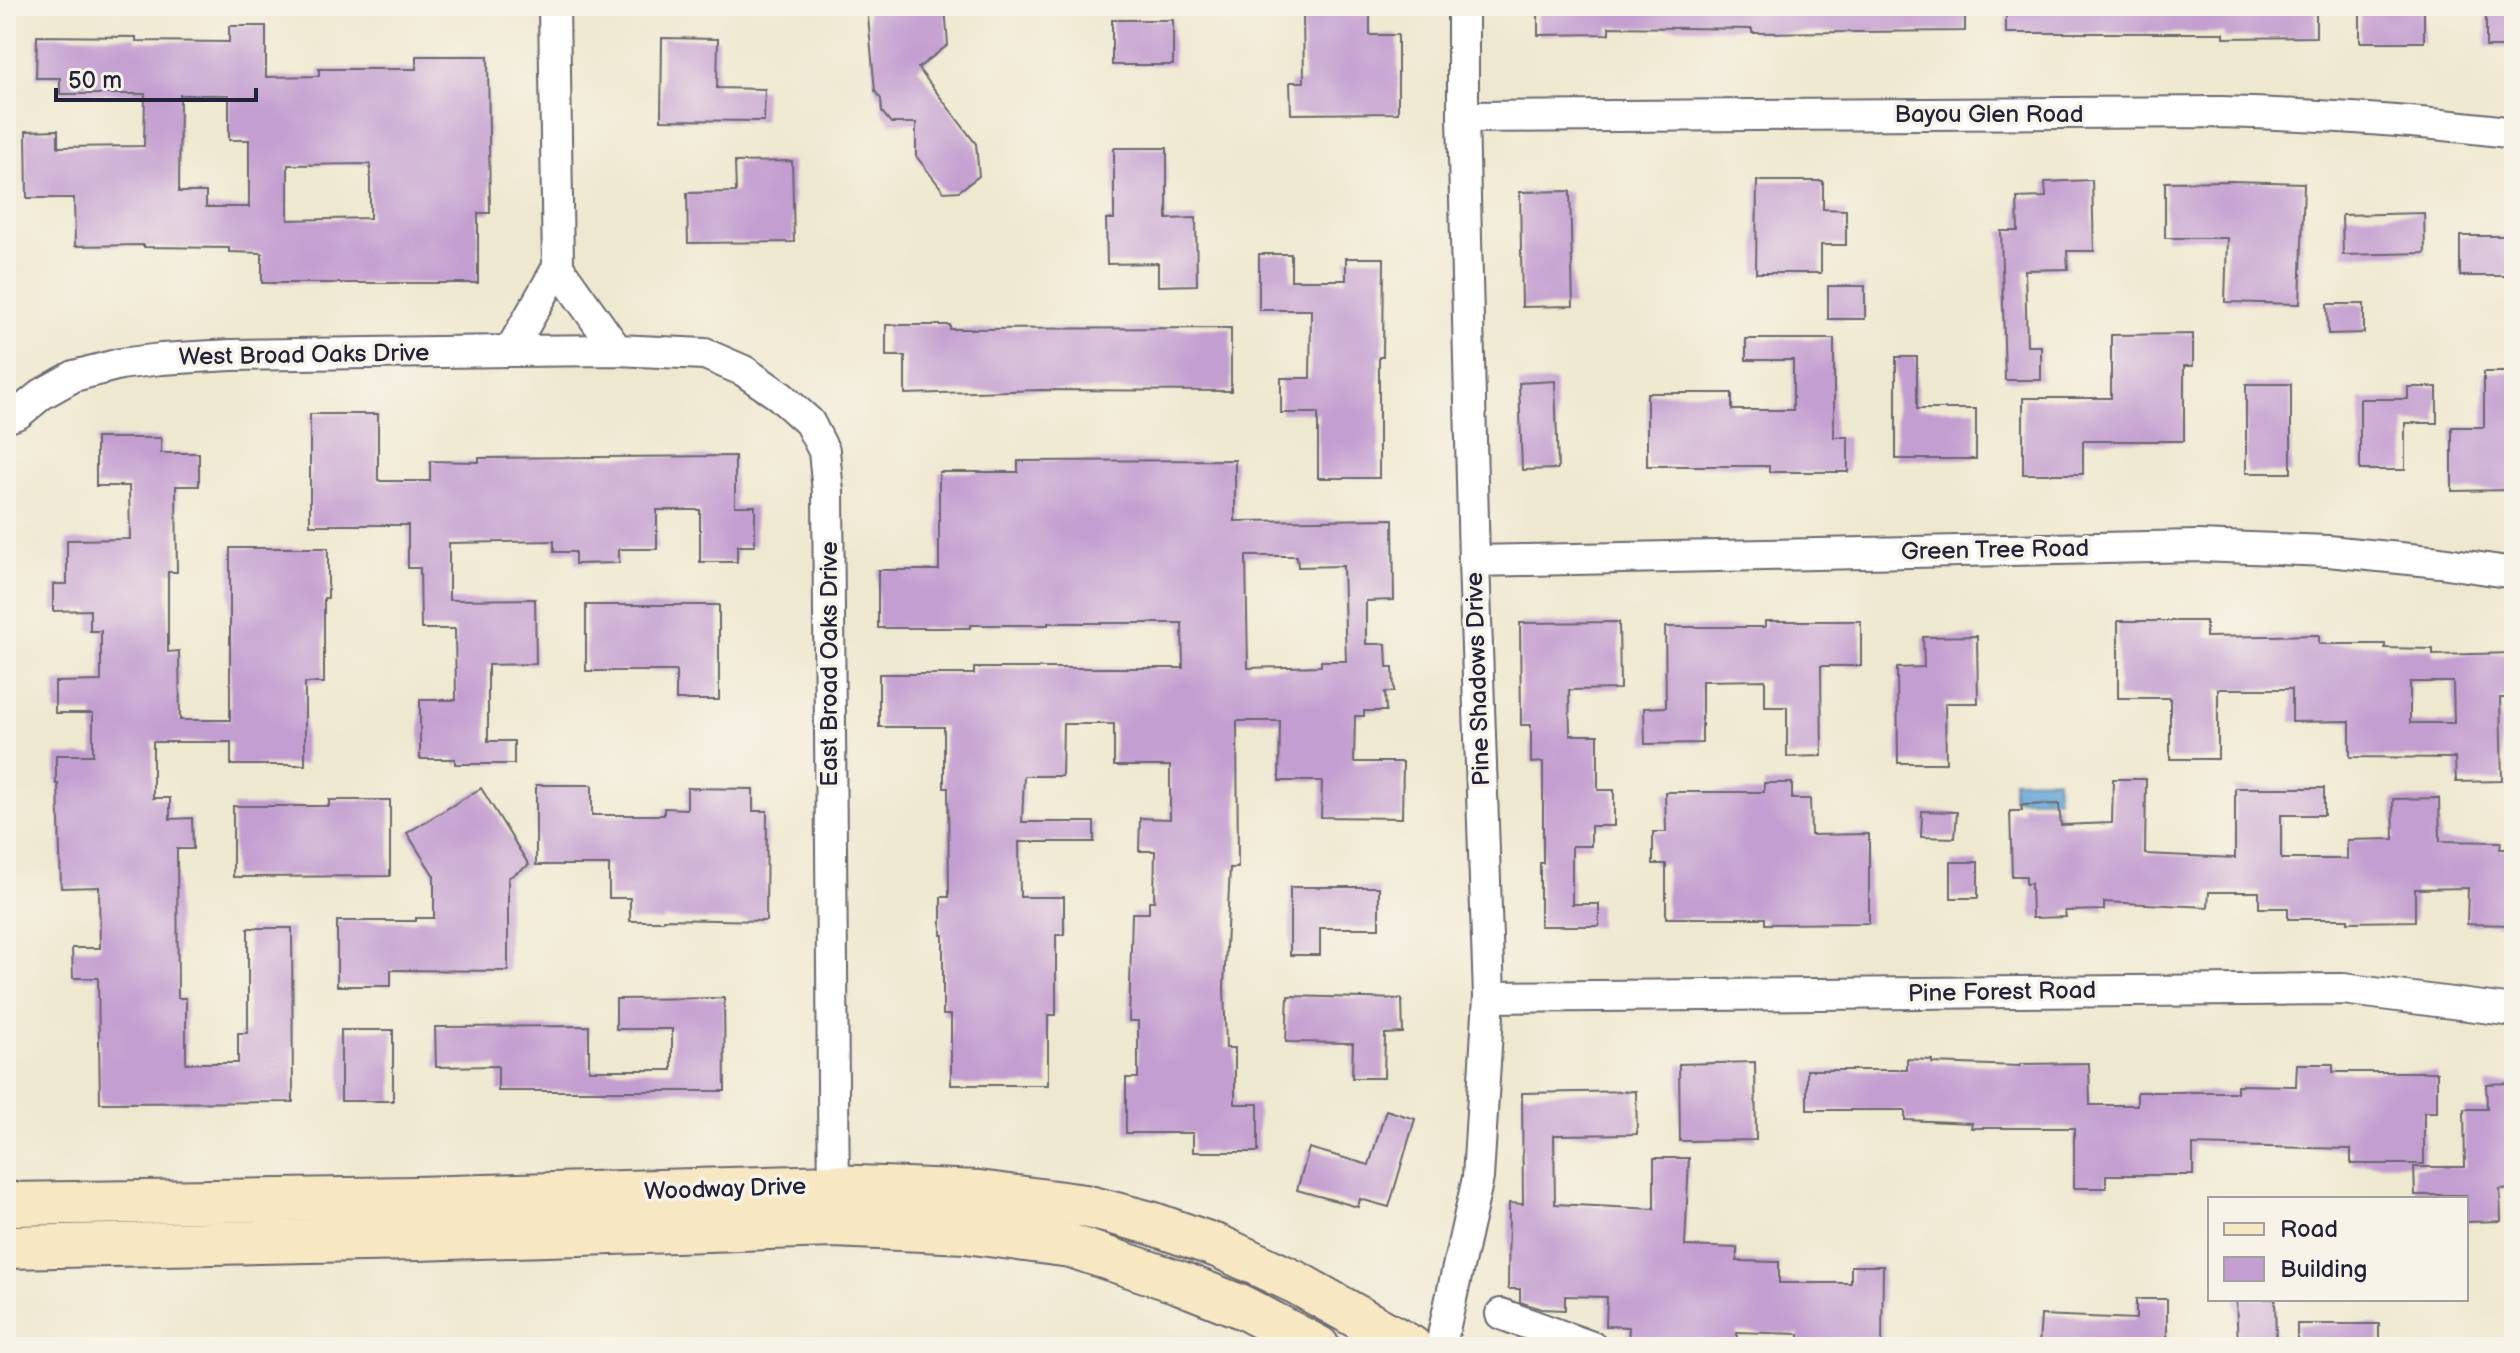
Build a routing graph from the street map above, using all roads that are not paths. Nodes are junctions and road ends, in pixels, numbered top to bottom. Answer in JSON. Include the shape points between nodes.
{"nodes":[{"id":1,"x":554,"y":6,"type":"edge"},
{"id":2,"x":1463,"y":6,"type":"edge"},
{"id":3,"x":1463,"y":117,"type":"junction"},
{"id":4,"x":2514,"y":133,"type":"edge"},
{"id":5,"x":558,"y":267,"type":"junction"},
{"id":6,"x":617,"y":350,"type":"junction"},
{"id":7,"x":510,"y":351,"type":"junction"},
{"id":8,"x":6,"y":418,"type":"edge"},
{"id":9,"x":1474,"y":561,"type":"junction"},
{"id":10,"x":2514,"y":573,"type":"edge"},
{"id":11,"x":1489,"y":997,"type":"junction"},
{"id":12,"x":2514,"y":1011,"type":"edge"},
{"id":13,"x":834,"y":1186,"type":"junction"},
{"id":14,"x":415,"y":1198,"type":"junction"},
{"id":15,"x":6,"y":1204,"type":"edge"},
{"id":16,"x":834,"y":1226,"type":"junction"},
{"id":17,"x":417,"y":1239,"type":"junction"},
{"id":18,"x":6,"y":1247,"type":"edge"},
{"id":19,"x":1501,"y":1314,"type":"dead end"},
{"id":20,"x":1306,"y":1340,"type":"edge"},
{"id":21,"x":1363,"y":1347,"type":"edge"},
{"id":22,"x":1411,"y":1347,"type":"edge"},
{"id":23,"x":1442,"y":1347,"type":"edge"},
{"id":24,"x":1592,"y":1347,"type":"edge"}],
"edges":[{"from":1,"to":5,"type":"street"},
{"from":2,"to":3,"type":"street","name":"Pine Shadows Drive"},
{"from":3,"to":4,"type":"street","name":"Bayou Glen Road","via":[[2221,112],[2338,115]]},
{"from":3,"to":9,"type":"street","name":"Pine Shadows Drive"},
{"from":5,"to":6,"type":"street"},
{"from":5,"to":7,"type":"street"},
{"from":6,"to":7,"type":"street","name":"West Broad Oaks Drive"},
{"from":6,"to":13,"type":"street","name":"East Broad Oaks Drive","via":[[705,354],[744,371],[809,422],[824,451]]},
{"from":7,"to":8,"type":"street","name":"West Broad Oaks Drive","via":[[231,355],[120,364],[74,376]]},
{"from":9,"to":10,"type":"street","name":"Green Tree Road","via":[[2198,546],[2328,551]]},
{"from":9,"to":11,"type":"street","name":"Pine Shadows Drive"},
{"from":11,"to":12,"type":"street","name":"Pine Forest Road","via":[[2343,989]]},
{"from":11,"to":23,"type":"street","name":"Pine Shadows Drive","via":[[1478,1178]]},
{"from":13,"to":14,"type":"main road","name":"Woodway Drive"},
{"from":13,"to":16,"type":"street","name":"East Broad Oaks Drive"},
{"from":13,"to":22,"type":"main road","name":"Woodway Drive","via":[[979,1192],[1085,1206],[1151,1223],[1220,1247],[1297,1283]]},
{"from":14,"to":15,"type":"main road","name":"Woodway Drive"},
{"from":14,"to":17,"type":"main road"},
{"from":16,"to":17,"type":"main road","name":"Woodway Drive"},
{"from":16,"to":20,"type":"main road","name":"Woodway Drive","via":[[966,1232],[1071,1246],[1244,1308]]},
{"from":17,"to":18,"type":"main road","name":"Woodway Drive"},
{"from":19,"to":24,"type":"street"},
{"from":20,"to":21,"type":"main road","via":[[1326,1331]]}]}
